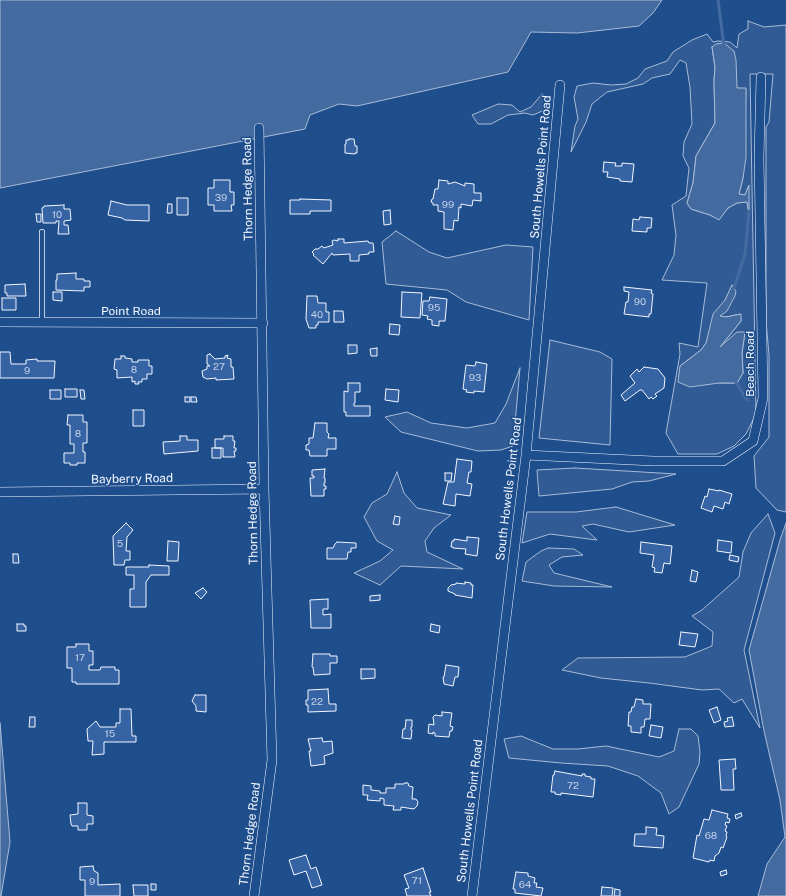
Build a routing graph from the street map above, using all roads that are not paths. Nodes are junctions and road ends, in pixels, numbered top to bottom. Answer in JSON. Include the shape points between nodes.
{"nodes":[{"id":1,"x":761,"y":77,"type":"dead end"},
{"id":2,"x":560,"y":85,"type":"dead end"},
{"id":3,"x":259,"y":128,"type":"dead end"},
{"id":4,"x":42,"y":232,"type":"dead end"},
{"id":5,"x":0,"y":322,"type":"edge"},
{"id":6,"x":42,"y":322,"type":"junction"},
{"id":7,"x":263,"y":323,"type":"junction"},
{"id":8,"x":526,"y":455,"type":"junction"},
{"id":9,"x":264,"y":489,"type":"junction"},
{"id":10,"x":0,"y":492,"type":"edge"},
{"id":11,"x":254,"y":896,"type":"edge"},
{"id":12,"x":472,"y":896,"type":"edge"}],
"edges":[{"from":1,"to":8,"type":"street","name":"Beach Road","via":[[759,158],[763,398],[753,441],[723,461],[653,461]]},
{"from":2,"to":8,"type":"street","name":"South Howells Point Road"},
{"from":3,"to":7,"type":"street","name":"Thorn Hedge Road"},
{"from":4,"to":6,"type":"lane"},
{"from":5,"to":6,"type":"street","name":"Point Road"},
{"from":6,"to":7,"type":"street","name":"Point Road"},
{"from":7,"to":9,"type":"street","name":"Thorn Hedge Road"},
{"from":8,"to":12,"type":"street","name":"South Howells Point Road"},
{"from":9,"to":10,"type":"street","name":"Bayberry Road"},
{"from":9,"to":11,"type":"street","name":"Thorn Hedge Road","via":[[272,760]]}]}
